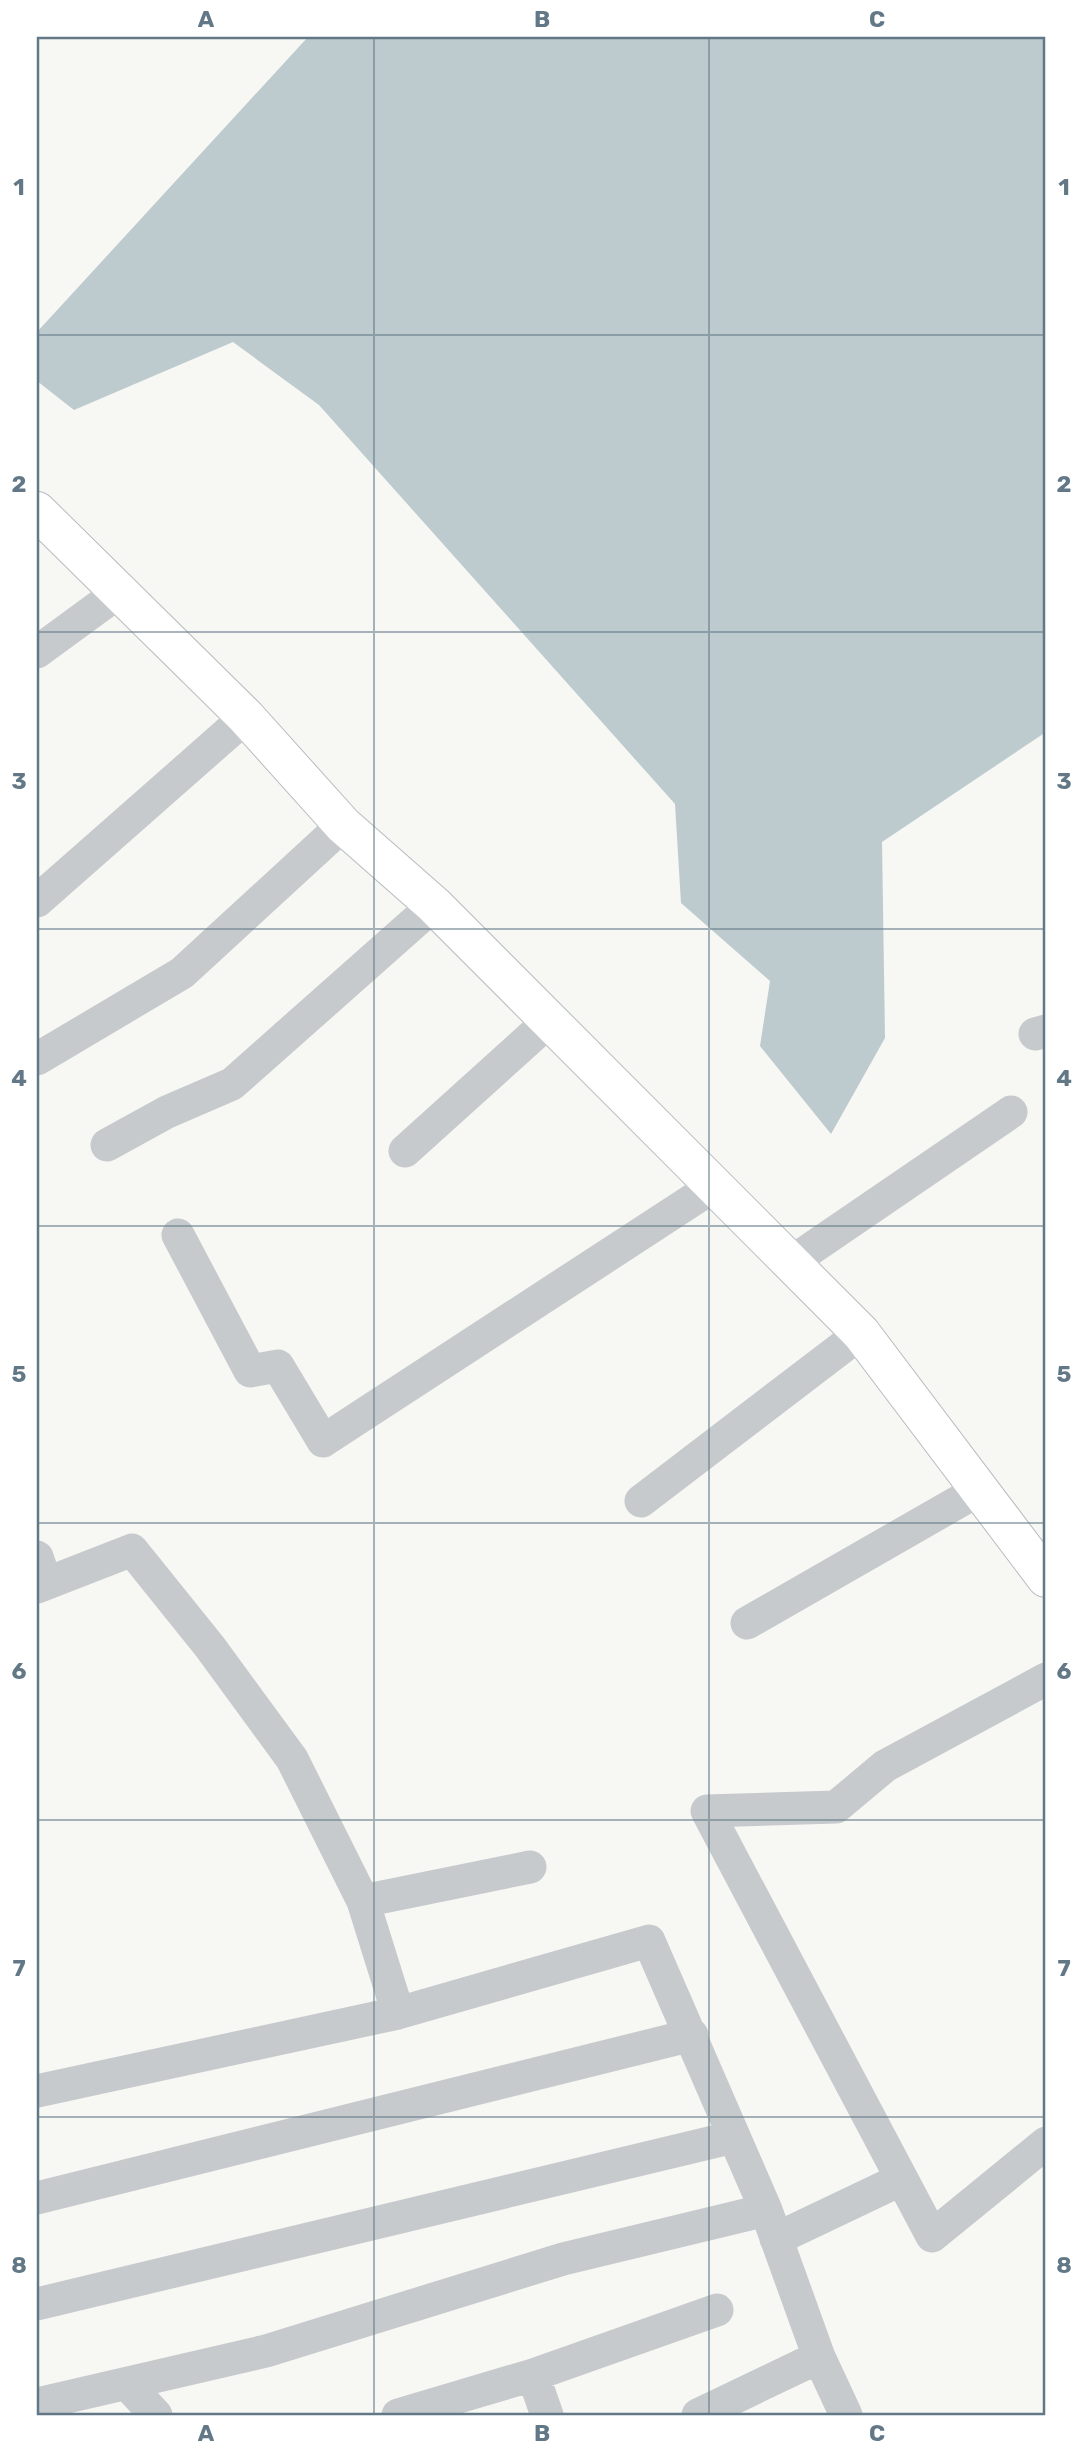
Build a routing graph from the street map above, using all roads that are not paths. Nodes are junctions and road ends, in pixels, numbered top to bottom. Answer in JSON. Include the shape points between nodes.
{"nodes":[{"id":1,"x":37,"y":511,"type":"edge"},
{"id":2,"x":119,"y":592,"type":"junction"},
{"id":3,"x":37,"y":652,"type":"edge"},
{"id":4,"x":246,"y":717,"type":"junction"},
{"id":5,"x":343,"y":825,"type":"junction"},
{"id":6,"x":37,"y":901,"type":"edge"},
{"id":7,"x":434,"y":905,"type":"junction"},
{"id":8,"x":549,"y":1021,"type":"junction"},
{"id":9,"x":37,"y":1059,"type":"edge"},
{"id":10,"x":1011,"y":1112,"type":"dead end"},
{"id":11,"x":107,"y":1145,"type":"dead end"},
{"id":12,"x":405,"y":1151,"type":"dead end"},
{"id":13,"x":714,"y":1186,"type":"junction"},
{"id":14,"x":178,"y":1235,"type":"dead end"},
{"id":15,"x":790,"y":1263,"type":"junction"},
{"id":16,"x":861,"y":1334,"type":"junction"},
{"id":17,"x":979,"y":1490,"type":"junction"},
{"id":18,"x":641,"y":1501,"type":"dead end"},
{"id":19,"x":40,"y":1576,"type":"edge"},
{"id":20,"x":1046,"y":1578,"type":"edge"},
{"id":21,"x":747,"y":1623,"type":"dead end"},
{"id":22,"x":1046,"y":1679,"type":"edge"},
{"id":23,"x":530,"y":1867,"type":"dead end"},
{"id":24,"x":363,"y":1901,"type":"junction"},
{"id":25,"x":398,"y":2013,"type":"junction"},
{"id":26,"x":692,"y":2035,"type":"junction"},
{"id":27,"x":37,"y":2091,"type":"edge"},
{"id":28,"x":734,"y":2137,"type":"junction"},
{"id":29,"x":1046,"y":2143,"type":"edge"},
{"id":30,"x":902,"y":2179,"type":"junction"},
{"id":31,"x":37,"y":2198,"type":"edge"},
{"id":32,"x":771,"y":2225,"type":"junction"},
{"id":33,"x":37,"y":2304,"type":"edge"},
{"id":34,"x":717,"y":2310,"type":"dead end"},
{"id":35,"x":819,"y":2357,"type":"junction"},
{"id":36,"x":533,"y":2375,"type":"junction"},
{"id":37,"x":127,"y":2384,"type":"junction"},
{"id":38,"x":37,"y":2404,"type":"edge"},
{"id":39,"x":156,"y":2415,"type":"edge"},
{"id":40,"x":398,"y":2415,"type":"edge"},
{"id":41,"x":547,"y":2415,"type":"edge"},
{"id":42,"x":698,"y":2415,"type":"edge"},
{"id":43,"x":846,"y":2415,"type":"edge"}],
"edges":[{"from":1,"to":2,"type":"street"},
{"from":2,"to":3,"type":"street"},
{"from":2,"to":4,"type":"street"},
{"from":4,"to":5,"type":"street"},
{"from":4,"to":6,"type":"street"},
{"from":5,"to":7,"type":"street"},
{"from":5,"to":9,"type":"street","via":[[182,973]]},
{"from":7,"to":8,"type":"street"},
{"from":7,"to":11,"type":"street","via":[[232,1084]]},
{"from":8,"to":12,"type":"street"},
{"from":8,"to":13,"type":"street"},
{"from":10,"to":15,"type":"street"},
{"from":13,"to":14,"type":"street","via":[[323,1441],[278,1366],[250,1371]]},
{"from":13,"to":15,"type":"street"},
{"from":15,"to":16,"type":"street"},
{"from":16,"to":17,"type":"street"},
{"from":16,"to":18,"type":"street"},
{"from":17,"to":20,"type":"street"},
{"from":17,"to":21,"type":"street"},
{"from":19,"to":24,"type":"street","via":[[132,1550],[211,1647],[292,1759]]},
{"from":22,"to":30,"type":"street","via":[[885,1766],[836,1807],[707,1811]]},
{"from":23,"to":24,"type":"street"},
{"from":24,"to":25,"type":"street"},
{"from":25,"to":26,"type":"street","via":[[649,1941]]},
{"from":25,"to":27,"type":"street"},
{"from":26,"to":28,"type":"street"},
{"from":26,"to":31,"type":"street"},
{"from":28,"to":32,"type":"street"},
{"from":28,"to":33,"type":"street"},
{"from":29,"to":30,"type":"street","via":[[932,2236]]},
{"from":30,"to":32,"type":"street"},
{"from":32,"to":35,"type":"street"},
{"from":32,"to":37,"type":"street","via":[[563,2259],[267,2351]]},
{"from":34,"to":36,"type":"street"},
{"from":35,"to":42,"type":"street"},
{"from":35,"to":43,"type":"street"},
{"from":36,"to":40,"type":"street"},
{"from":36,"to":41,"type":"street"},
{"from":37,"to":38,"type":"street"},
{"from":37,"to":39,"type":"street"}]}
